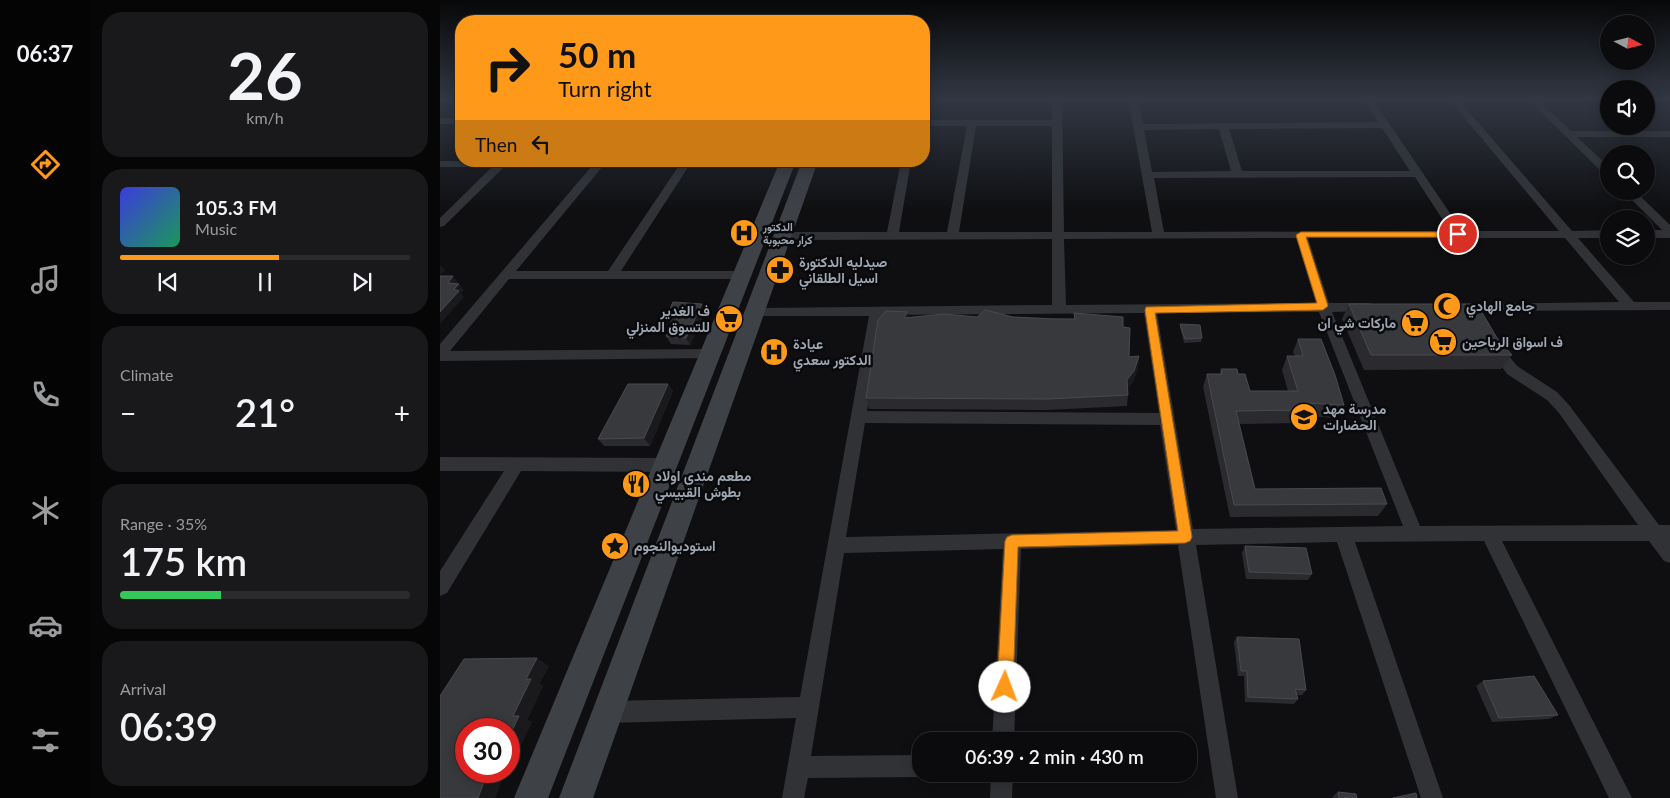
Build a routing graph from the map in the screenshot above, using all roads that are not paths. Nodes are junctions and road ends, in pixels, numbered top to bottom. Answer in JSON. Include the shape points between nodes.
{"nodes":[{"id":1,"x":970,"y":135,"type":"edge"},
{"id":2,"x":1056,"y":135,"type":"edge"},
{"id":3,"x":1141,"y":135,"type":"edge"},
{"id":4,"x":1226,"y":135,"type":"edge"},
{"id":5,"x":1392,"y":135,"type":"edge"},
{"id":6,"x":1484,"y":135,"type":"edge"},
{"id":7,"x":1570,"y":135,"type":"edge"},
{"id":8,"x":1657,"y":135,"type":"edge"},
{"id":9,"x":1670,"y":146,"type":"edge"},
{"id":10,"x":440,"y":164,"type":"edge"},
{"id":11,"x":455,"y":164,"type":"edge"},
{"id":12,"x":1600,"y":164,"type":"edge"},
{"id":13,"x":498,"y":167,"type":"edge"},
{"id":14,"x":598,"y":167,"type":"edge"},
{"id":15,"x":683,"y":167,"type":"edge"},
{"id":16,"x":905,"y":167,"type":"edge"},
{"id":17,"x":795,"y":170,"type":"edge"},
{"id":18,"x":1238,"y":174,"type":"junction"},
{"id":19,"x":1417,"y":174,"type":"junction"},
{"id":20,"x":1148,"y":175,"type":"junction"},
{"id":21,"x":1637,"y":200,"type":"edge"},
{"id":22,"x":440,"y":224,"type":"edge"},
{"id":23,"x":1670,"y":233,"type":"edge"},
{"id":24,"x":1458,"y":234,"type":"junction"},
{"id":25,"x":1568,"y":234,"type":"junction"},
{"id":26,"x":1600,"y":234,"type":"edge"},
{"id":27,"x":1655,"y":234,"type":"edge"},
{"id":28,"x":1159,"y":235,"type":"junction"},
{"id":29,"x":1301,"y":235,"type":"junction"},
{"id":30,"x":782,"y":236,"type":"junction"},
{"id":31,"x":892,"y":236,"type":"junction"},
{"id":32,"x":952,"y":236,"type":"junction"},
{"id":33,"x":1057,"y":236,"type":"junction"},
{"id":34,"x":506,"y":275,"type":"junction"},
{"id":35,"x":612,"y":275,"type":"junction"},
{"id":36,"x":742,"y":275,"type":"junction"},
{"id":37,"x":1323,"y":306,"type":"junction"},
{"id":38,"x":1630,"y":306,"type":"junction"},
{"id":39,"x":1670,"y":306,"type":"edge"},
{"id":40,"x":1382,"y":307,"type":"edge"},
{"id":41,"x":1440,"y":307,"type":"edge"},
{"id":42,"x":1470,"y":308,"type":"junction"},
{"id":43,"x":1059,"y":310,"type":"junction"},
{"id":44,"x":1150,"y":310,"type":"junction"},
{"id":45,"x":754,"y":312,"type":"junction"},
{"id":46,"x":876,"y":312,"type":"junction"},
{"id":47,"x":1479,"y":322,"type":"edge"},
{"id":48,"x":1489,"y":337,"type":"edge"},
{"id":49,"x":440,"y":354,"type":"edge"},
{"id":50,"x":709,"y":354,"type":"junction"},
{"id":51,"x":858,"y":417,"type":"junction"},
{"id":52,"x":1167,"y":419,"type":"junction"},
{"id":53,"x":440,"y":464,"type":"edge"},
{"id":54,"x":516,"y":464,"type":"junction"},
{"id":55,"x":665,"y":465,"type":"junction"},
{"id":56,"x":1489,"y":533,"type":"junction"},
{"id":57,"x":1662,"y":533,"type":"edge"},
{"id":58,"x":1343,"y":534,"type":"junction"},
{"id":59,"x":1416,"y":534,"type":"junction"},
{"id":60,"x":1185,"y":537,"type":"junction"},
{"id":61,"x":1012,"y":541,"type":"junction"},
{"id":62,"x":836,"y":545,"type":"junction"},
{"id":63,"x":1670,"y":555,"type":"edge"},
{"id":64,"x":440,"y":586,"type":"edge"},
{"id":65,"x":808,"y":708,"type":"junction"},
{"id":66,"x":607,"y":712,"type":"junction"},
{"id":67,"x":1003,"y":732,"type":"edge"},
{"id":68,"x":912,"y":766,"type":"edge"},
{"id":69,"x":798,"y":767,"type":"junction"},
{"id":70,"x":1001,"y":782,"type":"edge"},
{"id":71,"x":531,"y":798,"type":"edge"},
{"id":72,"x":576,"y":798,"type":"edge"},
{"id":73,"x":793,"y":798,"type":"edge"},
{"id":74,"x":1000,"y":798,"type":"edge"},
{"id":75,"x":1227,"y":798,"type":"edge"},
{"id":76,"x":1432,"y":798,"type":"edge"},
{"id":77,"x":1621,"y":798,"type":"edge"}],
"edges":[{"from":1,"to":32,"type":"street"},
{"from":2,"to":33,"type":"street"},
{"from":3,"to":20,"type":"street"},
{"from":4,"to":18,"type":"street"},
{"from":5,"to":19,"type":"street"},
{"from":6,"to":25,"type":"street"},
{"from":7,"to":12,"type":"street"},
{"from":8,"to":9,"type":"street"},
{"from":10,"to":11,"type":"street"},
{"from":13,"to":22,"type":"street"},
{"from":14,"to":34,"type":"street"},
{"from":15,"to":35,"type":"street"},
{"from":16,"to":31,"type":"street"},
{"from":17,"to":30,"type":"street"},
{"from":17,"to":36,"type":"street"},
{"from":18,"to":19,"type":"street"},
{"from":18,"to":20,"type":"street"},
{"from":19,"to":24,"type":"street"},
{"from":20,"to":28,"type":"street"},
{"from":21,"to":23,"type":"street"},
{"from":23,"to":27,"type":"street"},
{"from":24,"to":25,"type":"street"},
{"from":24,"to":29,"type":"street"},
{"from":25,"to":26,"type":"street"},
{"from":25,"to":38,"type":"street"},
{"from":28,"to":29,"type":"street"},
{"from":28,"to":33,"type":"street"},
{"from":29,"to":37,"type":"street"},
{"from":30,"to":31,"type":"street"},
{"from":30,"to":45,"type":"street"},
{"from":31,"to":32,"type":"street"},
{"from":32,"to":33,"type":"street"},
{"from":33,"to":43,"type":"street"},
{"from":34,"to":35,"type":"street"},
{"from":34,"to":49,"type":"street"},
{"from":35,"to":36,"type":"street"},
{"from":36,"to":50,"type":"street"},
{"from":37,"to":40,"type":"street"},
{"from":37,"to":44,"type":"street"},
{"from":37,"to":59,"type":"street"},
{"from":38,"to":39,"type":"street"},
{"from":38,"to":42,"type":"street"},
{"from":41,"to":42,"type":"street"},
{"from":42,"to":47,"type":"street"},
{"from":43,"to":44,"type":"street"},
{"from":43,"to":46,"type":"street"},
{"from":44,"to":52,"type":"street"},
{"from":45,"to":46,"type":"street"},
{"from":45,"to":66,"type":"street"},
{"from":46,"to":51,"type":"street"},
{"from":48,"to":57,"type":"street","via":[[1512,370],[1552,396],[1564,409]]},
{"from":49,"to":50,"type":"street"},
{"from":50,"to":55,"type":"street"},
{"from":51,"to":52,"type":"street"},
{"from":51,"to":62,"type":"street"},
{"from":52,"to":60,"type":"street"},
{"from":53,"to":54,"type":"street"},
{"from":54,"to":55,"type":"street"},
{"from":54,"to":64,"type":"street"},
{"from":55,"to":71,"type":"street"},
{"from":56,"to":57,"type":"street"},
{"from":56,"to":59,"type":"street"},
{"from":56,"to":77,"type":"street"},
{"from":57,"to":63,"type":"street"},
{"from":58,"to":59,"type":"street"},
{"from":58,"to":60,"type":"street"},
{"from":58,"to":76,"type":"street"},
{"from":60,"to":61,"type":"street"},
{"from":60,"to":75,"type":"street"},
{"from":61,"to":62,"type":"street"},
{"from":61,"to":67,"type":"street"},
{"from":62,"to":65,"type":"street"},
{"from":65,"to":66,"type":"street"},
{"from":65,"to":69,"type":"street"},
{"from":66,"to":72,"type":"street"},
{"from":68,"to":69,"type":"street"},
{"from":69,"to":73,"type":"street"},
{"from":70,"to":74,"type":"street"}]}
